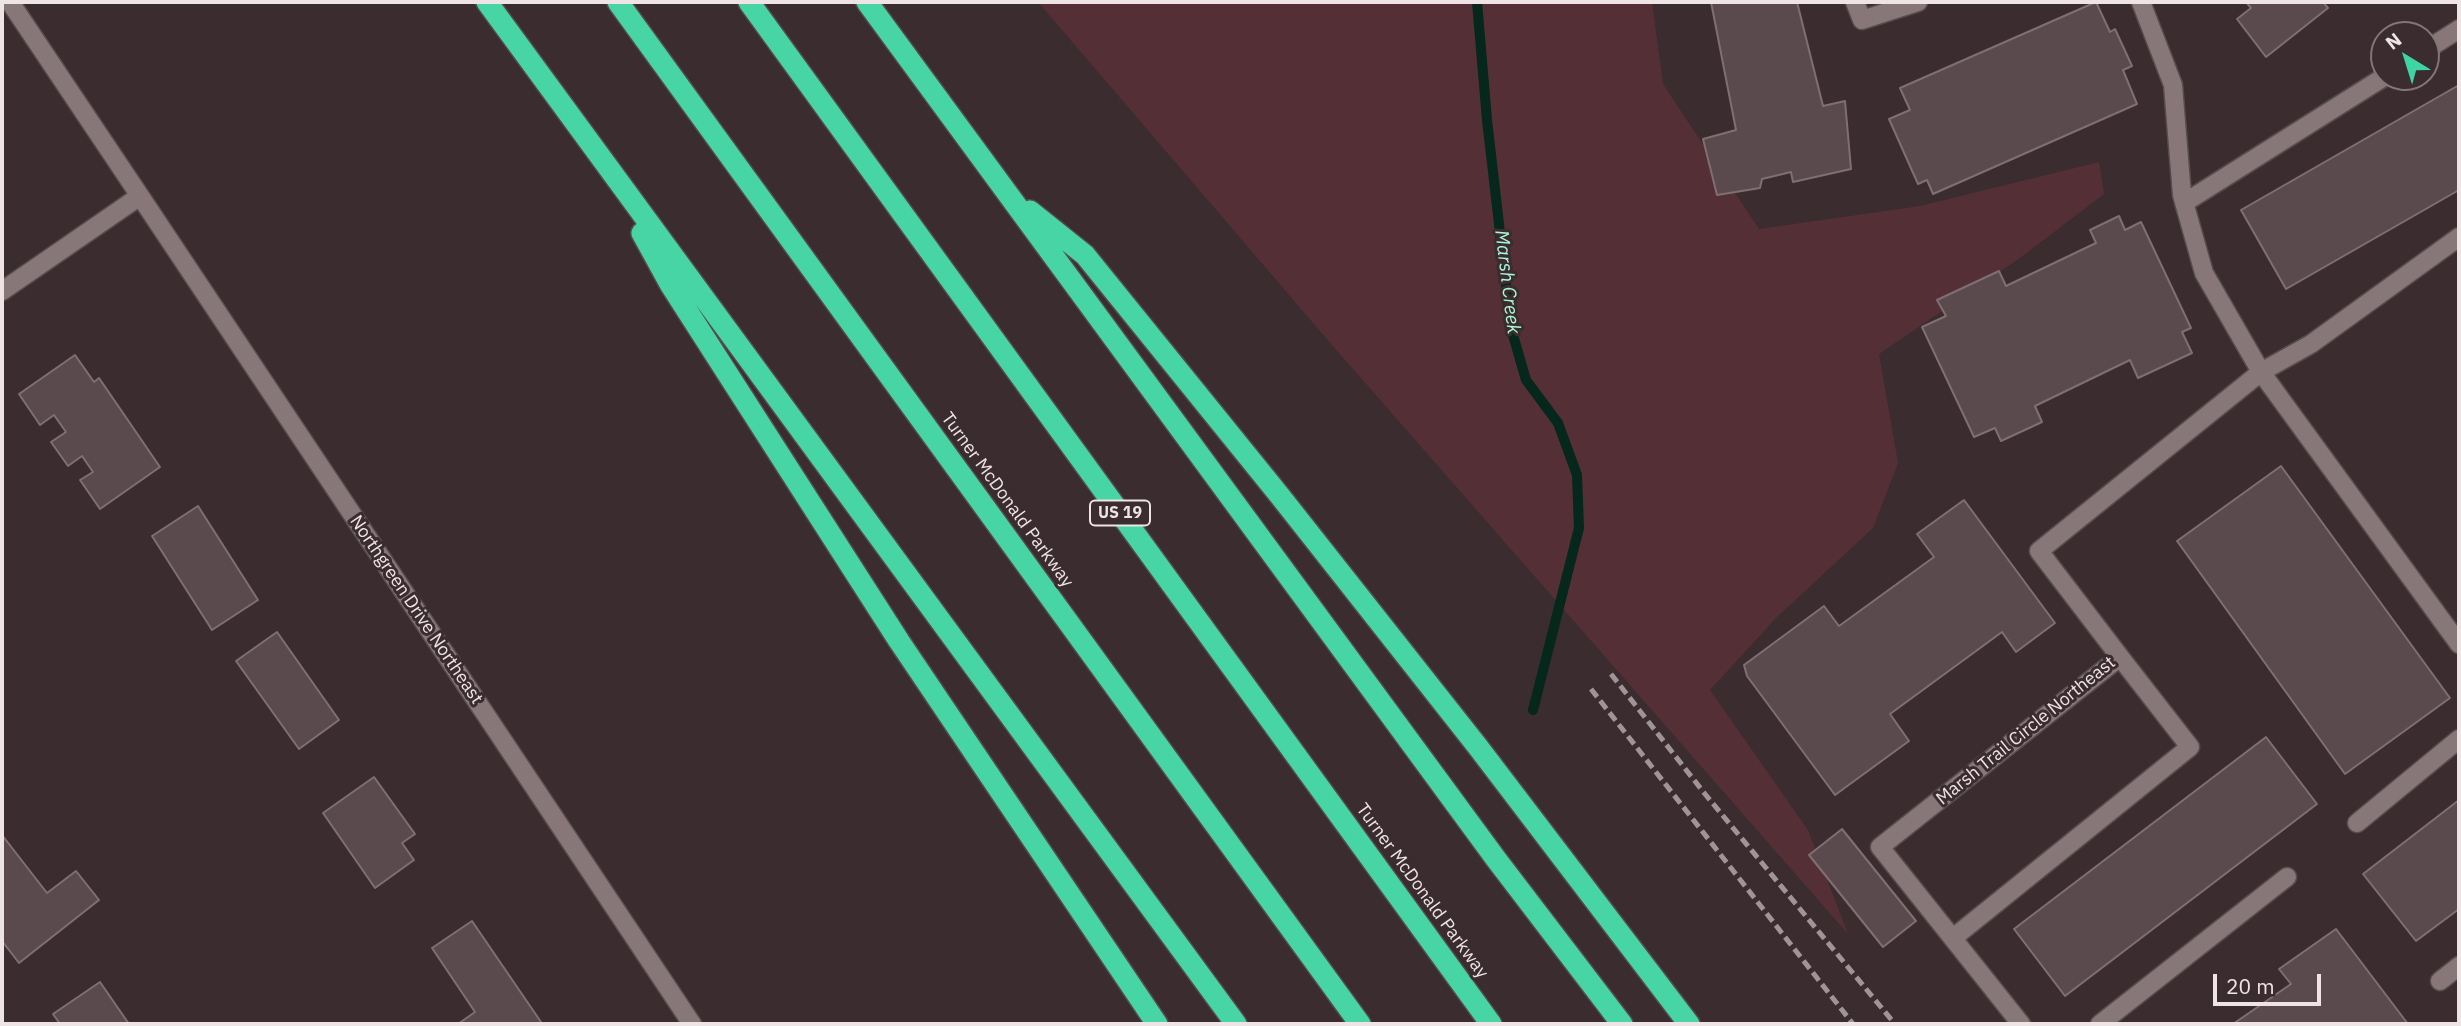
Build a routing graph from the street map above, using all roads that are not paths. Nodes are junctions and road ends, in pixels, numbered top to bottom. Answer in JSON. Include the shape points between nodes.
{"nodes":[{"id":1,"x":10,"y":2,"type":"edge"},
{"id":2,"x":487,"y":2,"type":"edge"},
{"id":3,"x":618,"y":2,"type":"edge"},
{"id":4,"x":749,"y":2,"type":"edge"},
{"id":5,"x":867,"y":2,"type":"edge"},
{"id":6,"x":1855,"y":2,"type":"edge"},
{"id":7,"x":1918,"y":2,"type":"edge"},
{"id":8,"x":2141,"y":2,"type":"edge"},
{"id":9,"x":2459,"y":29,"type":"edge"},
{"id":10,"x":2440,"y":41,"type":"edge"},
{"id":11,"x":2370,"y":86,"type":"edge"},
{"id":12,"x":596,"y":152,"type":"junction"},
{"id":13,"x":1008,"y":194,"type":"junction"},
{"id":14,"x":140,"y":196,"type":"junction"},
{"id":15,"x":2184,"y":203,"type":"junction"},
{"id":16,"x":2459,"y":237,"type":"edge"},
{"id":17,"x":2,"y":291,"type":"edge"},
{"id":18,"x":2261,"y":372,"type":"junction"},
{"id":19,"x":2459,"y":644,"type":"edge"},
{"id":20,"x":2120,"y":657,"type":"junction"},
{"id":21,"x":2459,"y":739,"type":"edge"},
{"id":22,"x":2357,"y":823,"type":"dead end"},
{"id":23,"x":2287,"y":877,"type":"dead end"},
{"id":24,"x":1952,"y":938,"type":"junction"},
{"id":25,"x":2459,"y":966,"type":"edge"},
{"id":26,"x":2440,"y":981,"type":"dead end"},
{"id":27,"x":692,"y":1024,"type":"edge"},
{"id":28,"x":1157,"y":1024,"type":"edge"},
{"id":29,"x":1236,"y":1024,"type":"edge"},
{"id":30,"x":1360,"y":1024,"type":"edge"},
{"id":31,"x":1491,"y":1024,"type":"edge"},
{"id":32,"x":1622,"y":1024,"type":"edge"},
{"id":33,"x":1689,"y":1024,"type":"edge"},
{"id":34,"x":2021,"y":1024,"type":"edge"},
{"id":35,"x":2100,"y":1024,"type":"edge"}],
"edges":[{"from":1,"to":14,"type":"street","name":"Northgreen Drive Northeast"},
{"from":2,"to":12,"type":"highway"},
{"from":3,"to":30,"type":"highway","name":"Turner McDonald Parkway"},
{"from":4,"to":31,"type":"highway","name":"Turner McDonald Parkway","number":"US 19"},
{"from":5,"to":13,"type":"highway"},
{"from":6,"to":7,"type":"street","via":[[1862,20]]},
{"from":8,"to":15,"type":"street","via":[[2173,85]]},
{"from":9,"to":10,"type":"street"},
{"from":11,"to":15,"type":"street"},
{"from":12,"to":28,"type":"highway","via":[[670,284],[899,641]]},
{"from":12,"to":29,"type":"highway"},
{"from":13,"to":32,"type":"highway"},
{"from":13,"to":33,"type":"highway","via":[[1085,255],[1478,747]]},
{"from":14,"to":17,"type":"street"},
{"from":14,"to":27,"type":"street","name":"Northgreen Drive Northeast"},
{"from":15,"to":18,"type":"street","via":[[2204,273]]},
{"from":16,"to":18,"type":"street","via":[[2312,344]]},
{"from":18,"to":19,"type":"street"},
{"from":18,"to":20,"type":"street","name":"Marsh Trail Circle Northeast","via":[[2039,551]]},
{"from":20,"to":24,"type":"street","via":[[2190,747]]},
{"from":20,"to":24,"type":"street","name":"Marsh Trail Circle Northeast","via":[[1880,847]]},
{"from":21,"to":22,"type":"street"},
{"from":23,"to":35,"type":"street"},
{"from":24,"to":34,"type":"street","name":"Marsh Trail Circle Northeast"},
{"from":25,"to":26,"type":"street"}]}
